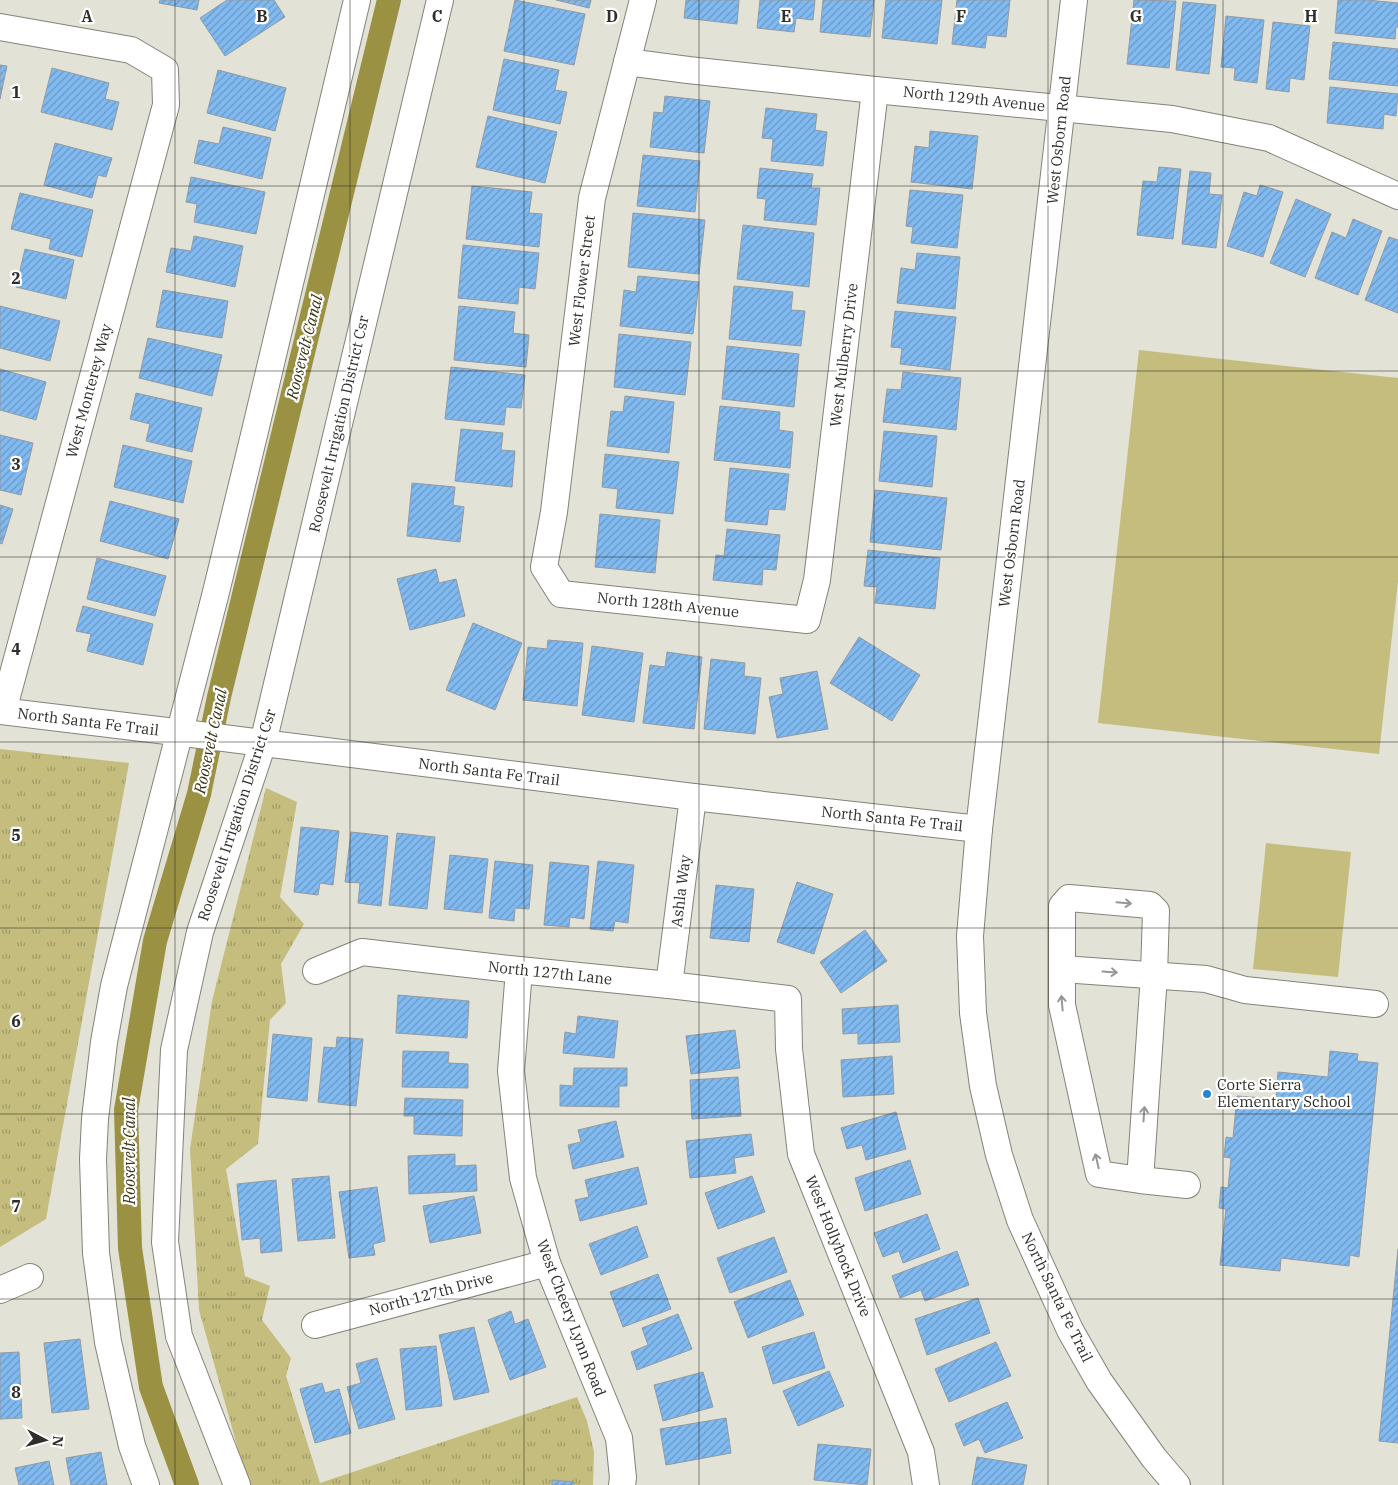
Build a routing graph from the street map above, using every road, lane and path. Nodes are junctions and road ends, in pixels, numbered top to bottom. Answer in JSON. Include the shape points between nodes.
{"nodes":[{"id":1,"x":357,"y":0,"type":"edge"},
{"id":2,"x":440,"y":0,"type":"edge"},
{"id":3,"x":643,"y":0,"type":"edge"},
{"id":4,"x":1074,"y":0,"type":"edge"},
{"id":5,"x":0,"y":27,"type":"edge"},
{"id":6,"x":627,"y":62,"type":"junction"},
{"id":7,"x":875,"y":90,"type":"junction"},
{"id":8,"x":1063,"y":108,"type":"junction"},
{"id":9,"x":1398,"y":196,"type":"edge"},
{"id":10,"x":544,"y":567,"type":"joint"},
{"id":11,"x":807,"y":620,"type":"joint"},
{"id":12,"x":2,"y":711,"type":"edge"},
{"id":13,"x":186,"y":733,"type":"junction"},
{"id":14,"x":258,"y":743,"type":"junction"},
{"id":15,"x":693,"y":797,"type":"junction"},
{"id":16,"x":979,"y":828,"type":"junction"},
{"id":17,"x":1062,"y":969,"type":"junction"},
{"id":18,"x":519,"y":970,"type":"junction"},
{"id":19,"x":316,"y":971,"type":"dead end"},
{"id":20,"x":1154,"y":975,"type":"junction"},
{"id":21,"x":669,"y":985,"type":"junction"},
{"id":22,"x":788,"y":999,"type":"joint"},
{"id":23,"x":1375,"y":1004,"type":"dead end"},
{"id":24,"x":983,"y":1086,"type":"joint"},
{"id":25,"x":1140,"y":1180,"type":"junction"},
{"id":26,"x":1187,"y":1185,"type":"dead end"},
{"id":27,"x":547,"y":1264,"type":"junction"},
{"id":28,"x":30,"y":1277,"type":"dead end"},
{"id":29,"x":0,"y":1290,"type":"edge"},
{"id":30,"x":315,"y":1325,"type":"dead end"},
{"id":31,"x":146,"y":1485,"type":"edge"},
{"id":32,"x":237,"y":1485,"type":"edge"},
{"id":33,"x":622,"y":1485,"type":"edge"},
{"id":34,"x":926,"y":1485,"type":"edge"},
{"id":35,"x":1177,"y":1485,"type":"edge"}],
"edges":[{"from":1,"to":13,"type":"street"},
{"from":2,"to":14,"type":"street","name":"Roosevelt Irrigation District Csr"},
{"from":3,"to":6,"type":"street","name":"West Flower Street"},
{"from":4,"to":8,"type":"street","name":"West Osborn Road"},
{"from":5,"to":12,"type":"street","name":"West Monterey Way","via":[[131,50],[165,70],[166,105]]},
{"from":6,"to":7,"type":"street","name":"North 129th Avenue"},
{"from":6,"to":10,"type":"street","name":"West Flower Street","via":[[592,198],[555,503]]},
{"from":7,"to":8,"type":"street","name":"North 129th Avenue"},
{"from":7,"to":11,"type":"street","name":"West Mulberry Drive","via":[[817,580]]},
{"from":8,"to":9,"type":"street","name":"North 129th Avenue","via":[[1172,120],[1269,138]]},
{"from":8,"to":16,"type":"street","name":"West Osborn Road"},
{"from":10,"to":11,"type":"street","name":"North 128th Avenue","via":[[561,594]]},
{"from":12,"to":13,"type":"street","name":"North Santa Fe Trail"},
{"from":13,"to":14,"type":"street","name":"North Santa Fe Trail"},
{"from":13,"to":31,"type":"street","via":[[114,986],[95,1119],[96,1252],[108,1342],[132,1446]]},
{"from":14,"to":15,"type":"street","name":"North Santa Fe Trail"},
{"from":14,"to":32,"type":"street","name":"Roosevelt Irrigation District Csr","via":[[200,932],[174,1050],[165,1242],[179,1336]]},
{"from":15,"to":16,"type":"street","name":"North Santa Fe Trail"},
{"from":15,"to":21,"type":"street","name":"Ashla Way"},
{"from":16,"to":24,"type":"street","name":"West Osborn Road","via":[[970,936],[973,1013]]},
{"from":17,"to":20,"type":"street","one_way":true},
{"from":17,"to":20,"type":"street","one_way":true,"via":[[1062,906],[1069,898],[1150,906],[1156,911]]},
{"from":25,"to":17,"type":"street","one_way":true,"via":[[1099,1174],[1062,1005]]},
{"from":18,"to":19,"type":"street","name":"North 127th Lane","via":[[362,952]]},
{"from":18,"to":21,"type":"street","name":"North 127th Lane"},
{"from":18,"to":27,"type":"street","name":"West Cheery Lynn Road","via":[[512,1071],[523,1178]]},
{"from":20,"to":23,"type":"street","via":[[1206,979],[1245,990]]},
{"from":25,"to":20,"type":"street","one_way":true},
{"from":21,"to":22,"type":"street","name":"North 127th Lane"},
{"from":22,"to":34,"type":"street","name":"West Hollyhock Drive","via":[[789,1048],[801,1154],[922,1452]]},
{"from":24,"to":35,"type":"street","name":"North Santa Fe Trail","via":[[999,1155],[1020,1220],[1070,1330],[1099,1381]]},
{"from":25,"to":26,"type":"street"},
{"from":27,"to":30,"type":"street","name":"North 127th Drive"},
{"from":27,"to":33,"type":"street","name":"West Cheery Lynn Road","via":[[619,1438]]},
{"from":28,"to":29,"type":"street"}]}
